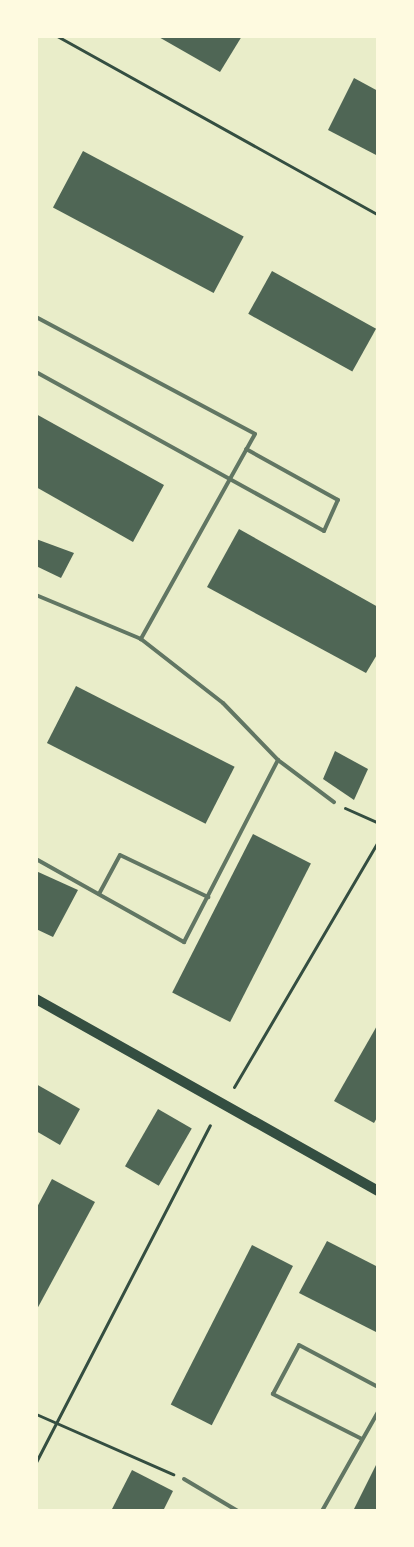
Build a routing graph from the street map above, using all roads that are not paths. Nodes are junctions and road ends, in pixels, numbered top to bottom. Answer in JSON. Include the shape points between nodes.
{"nodes":[{"id":1,"x":36,"y":317,"type":"edge"},
{"id":2,"x":36,"y":372,"type":"edge"},
{"id":3,"x":246,"y":449,"type":"junction"},
{"id":4,"x":231,"y":476,"type":"junction"},
{"id":5,"x":36,"y":595,"type":"edge"},
{"id":6,"x":141,"y":638,"type":"junction"},
{"id":7,"x":278,"y":760,"type":"junction"},
{"id":8,"x":334,"y":802,"type":"road end"},
{"id":9,"x":36,"y":859,"type":"edge"},
{"id":10,"x":99,"y":894,"type":"junction"},
{"id":11,"x":208,"y":897,"type":"junction"},
{"id":12,"x":36,"y":999,"type":"edge"},
{"id":13,"x":378,"y":1191,"type":"edge"},
{"id":14,"x":378,"y":1387,"type":"edge"},
{"id":15,"x":378,"y":1412,"type":"edge"},
{"id":16,"x":362,"y":1439,"type":"junction"},
{"id":17,"x":184,"y":1479,"type":"road end"},
{"id":18,"x":238,"y":1511,"type":"edge"},
{"id":19,"x":322,"y":1511,"type":"edge"}],
"edges":[{"from":1,"to":3,"type":"lane","via":[[255,434]]},
{"from":2,"to":4,"type":"lane"},
{"from":3,"to":4,"type":"lane"},
{"from":3,"to":4,"type":"lane","via":[[338,500],[324,531]]},
{"from":4,"to":6,"type":"lane"},
{"from":5,"to":6,"type":"lane"},
{"from":6,"to":7,"type":"lane","via":[[224,703]]},
{"from":7,"to":8,"type":"lane"},
{"from":7,"to":11,"type":"lane"},
{"from":9,"to":10,"type":"lane"},
{"from":10,"to":11,"type":"lane","via":[[120,856]]},
{"from":10,"to":11,"type":"lane","via":[[184,942]]},
{"from":12,"to":13,"type":"main road"},
{"from":14,"to":16,"type":"lane","via":[[299,1345],[273,1394]]},
{"from":15,"to":16,"type":"lane"},
{"from":16,"to":19,"type":"lane"},
{"from":17,"to":18,"type":"lane"}]}
